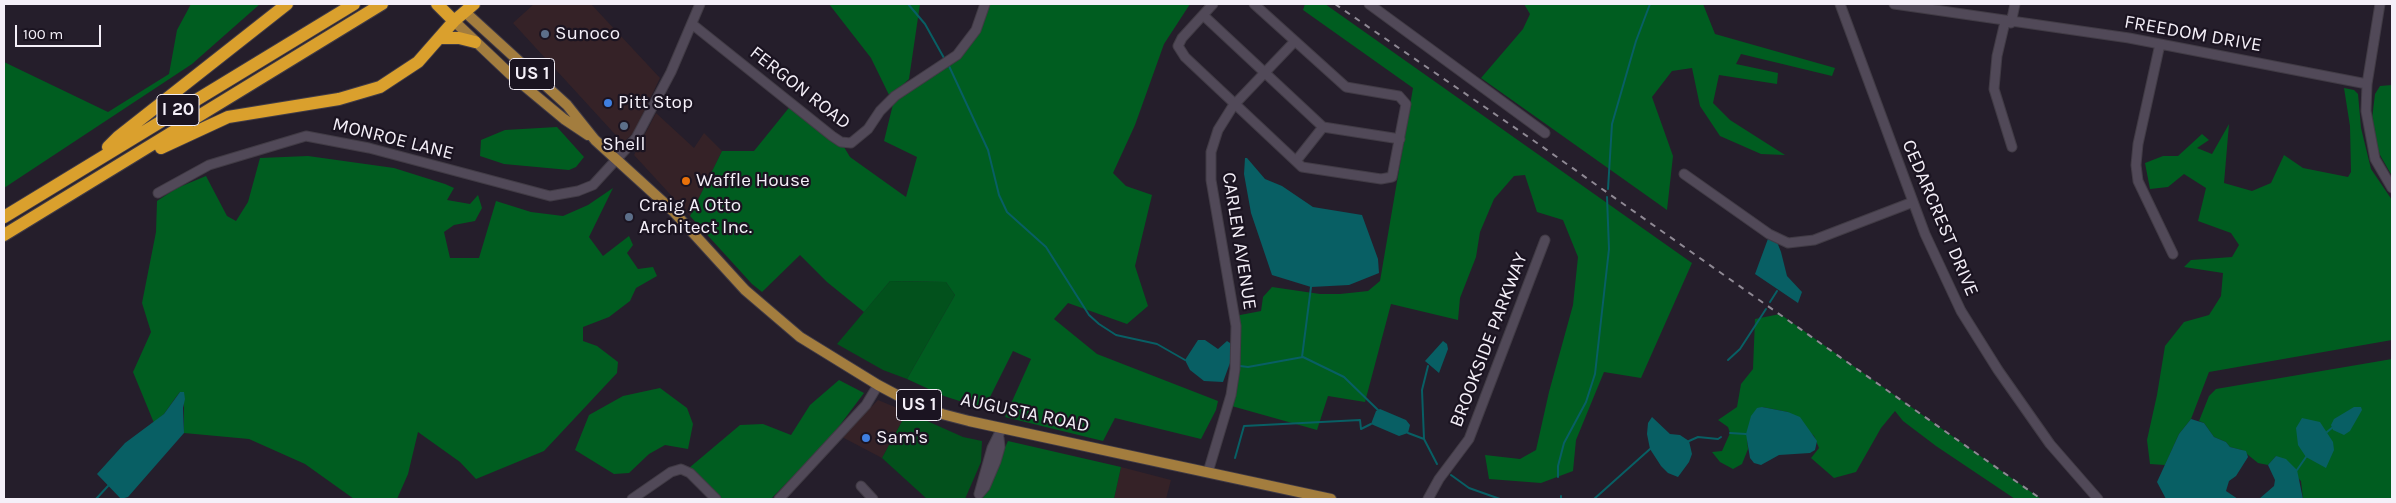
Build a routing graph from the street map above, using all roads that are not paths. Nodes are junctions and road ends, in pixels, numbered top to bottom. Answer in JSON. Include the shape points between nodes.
{"nodes":[{"id":1,"x":287,"y":4,"type":"edge"},
{"id":2,"x":354,"y":4,"type":"edge"},
{"id":3,"x":382,"y":4,"type":"edge"},
{"id":4,"x":437,"y":4,"type":"edge"},
{"id":5,"x":700,"y":4,"type":"edge"},
{"id":6,"x":985,"y":4,"type":"edge"},
{"id":7,"x":1213,"y":4,"type":"edge"},
{"id":8,"x":1254,"y":4,"type":"edge"},
{"id":9,"x":1369,"y":4,"type":"edge"},
{"id":10,"x":1840,"y":4,"type":"edge"},
{"id":11,"x":1894,"y":4,"type":"edge"},
{"id":12,"x":2015,"y":4,"type":"edge"},
{"id":13,"x":2380,"y":4,"type":"edge"},
{"id":14,"x":465,"y":6,"type":"edge"},
{"id":15,"x":1203,"y":15,"type":"junction"},
{"id":16,"x":454,"y":21,"type":"junction"},
{"id":17,"x":2008,"y":22,"type":"junction"},
{"id":18,"x":692,"y":24,"type":"junction"},
{"id":19,"x":440,"y":38,"type":"junction"},
{"id":20,"x":1295,"y":41,"type":"junction"},
{"id":21,"x":475,"y":42,"type":"junction"},
{"id":22,"x":2160,"y":44,"type":"junction"},
{"id":23,"x":1265,"y":71,"type":"junction"},
{"id":24,"x":2367,"y":84,"type":"junction"},
{"id":25,"x":1235,"y":104,"type":"junction"},
{"id":26,"x":1323,"y":127,"type":"junction"},
{"id":27,"x":1545,"y":133,"type":"dead end"},
{"id":28,"x":1400,"y":139,"type":"junction"},
{"id":29,"x":595,"y":140,"type":"junction"},
{"id":30,"x":2012,"y":147,"type":"dead end"},
{"id":31,"x":616,"y":160,"type":"junction"},
{"id":32,"x":1296,"y":161,"type":"junction"},
{"id":33,"x":94,"y":162,"type":"junction"},
{"id":34,"x":119,"y":165,"type":"junction"},
{"id":35,"x":1684,"y":174,"type":"dead end"},
{"id":36,"x":2392,"y":188,"type":"edge"},
{"id":37,"x":158,"y":193,"type":"dead end"},
{"id":38,"x":1913,"y":202,"type":"junction"},
{"id":39,"x":4,"y":217,"type":"edge"},
{"id":40,"x":4,"y":235,"type":"edge"},
{"id":41,"x":1545,"y":240,"type":"dead end"},
{"id":42,"x":2173,"y":254,"type":"dead end"},
{"id":43,"x":878,"y":385,"type":"junction"},
{"id":44,"x":1001,"y":433,"type":"junction"},
{"id":45,"x":1208,"y":472,"type":"junction"},
{"id":46,"x":861,"y":486,"type":"dead end"},
{"id":47,"x":978,"y":496,"type":"edge"},
{"id":48,"x":632,"y":499,"type":"edge"},
{"id":49,"x":716,"y":499,"type":"edge"},
{"id":50,"x":779,"y":499,"type":"edge"},
{"id":51,"x":873,"y":499,"type":"edge"},
{"id":52,"x":1331,"y":499,"type":"edge"},
{"id":53,"x":1428,"y":499,"type":"edge"},
{"id":54,"x":2098,"y":499,"type":"edge"}],
"edges":[{"from":1,"to":33,"type":"highway","via":[[118,137]]},
{"from":2,"to":33,"type":"highway","number":"I 20"},
{"from":3,"to":34,"type":"highway","number":"I 20"},
{"from":4,"to":16,"type":"highway","name":"AUGUSTA ROAD","number":"US 1"},
{"from":5,"to":18,"type":"street","name":"MONROE LANE"},
{"from":6,"to":18,"type":"street","name":"FERGON ROAD","via":[[976,30],[957,55],[895,96],[868,129],[851,143],[841,142],[832,136]]},
{"from":7,"to":15,"type":"street"},
{"from":8,"to":20,"type":"street"},
{"from":9,"to":27,"type":"street"},
{"from":10,"to":38,"type":"street","name":"CEDARCREST DRIVE"},
{"from":11,"to":17,"type":"street","name":"FREEDOM DRIVE"},
{"from":12,"to":17,"type":"street"},
{"from":13,"to":24,"type":"street"},
{"from":14,"to":16,"type":"highway"},
{"from":14,"to":29,"type":"main road","name":"AUGUSTA ROAD","number":"US 1","via":[[568,105]]},
{"from":15,"to":23,"type":"street"},
{"from":15,"to":25,"type":"street","via":[[1178,46],[1185,57]]},
{"from":16,"to":19,"type":"highway"},
{"from":16,"to":21,"type":"main road","name":"AUGUSTA ROAD","number":"US 1"},
{"from":17,"to":22,"type":"street","name":"FREEDOM DRIVE"},
{"from":17,"to":30,"type":"street","via":[[1997,56],[1994,89]]},
{"from":18,"to":31,"type":"street","name":"MONROE LANE","via":[[643,126]]},
{"from":19,"to":21,"type":"highway"},
{"from":19,"to":34,"type":"highway","via":[[418,62],[380,86],[340,98],[228,117]]},
{"from":20,"to":23,"type":"street","name":"CARLEN AVENUE"},
{"from":20,"to":28,"type":"street","via":[[1346,87],[1399,96],[1406,104]]},
{"from":21,"to":29,"type":"main road","name":"AUGUSTA ROAD","number":"US 1","via":[[564,119]]},
{"from":22,"to":24,"type":"street","name":"FREEDOM DRIVE"},
{"from":22,"to":42,"type":"street","via":[[2136,165],[2138,181]]},
{"from":23,"to":25,"type":"street","name":"CARLEN AVENUE"},
{"from":23,"to":26,"type":"street"},
{"from":24,"to":36,"type":"street","via":[[2370,141],[2379,167]]},
{"from":25,"to":32,"type":"street"},
{"from":25,"to":45,"type":"street","name":"CARLEN AVENUE","via":[[1218,130],[1211,152],[1211,180],[1236,326],[1231,395]]},
{"from":26,"to":28,"type":"street"},
{"from":26,"to":32,"type":"street"},
{"from":28,"to":32,"type":"street","via":[[1392,177],[1381,179],[1302,167]]},
{"from":29,"to":31,"type":"main road","name":"AUGUSTA ROAD","number":"US 1"},
{"from":31,"to":37,"type":"street","name":"MONROE LANE","via":[[593,185],[550,196],[369,148],[306,136],[209,165]]},
{"from":31,"to":43,"type":"main road","name":"AUGUSTA ROAD","number":"US 1","via":[[673,211],[744,290],[816,348]]},
{"from":33,"to":39,"type":"highway","number":"I 20"},
{"from":34,"to":40,"type":"highway","number":"I 20"},
{"from":35,"to":38,"type":"street","via":[[1774,237],[1788,243],[1814,240]]},
{"from":38,"to":54,"type":"street","name":"CEDARCREST DRIVE","via":[[1941,271],[1981,344],[2050,444]]},
{"from":41,"to":53,"type":"street","name":"BROOKSIDE PARKWAY","via":[[1469,439]]},
{"from":43,"to":44,"type":"main road","name":"AUGUSTA ROAD","number":"US 1","via":[[910,402]]},
{"from":43,"to":50,"type":"street","via":[[866,405]]},
{"from":44,"to":45,"type":"main road","name":"AUGUSTA ROAD","number":"US 1"},
{"from":44,"to":47,"type":"street","via":[[992,448]]},
{"from":45,"to":52,"type":"main road","name":"AUGUSTA ROAD","number":"US 1"},
{"from":46,"to":51,"type":"street"},
{"from":48,"to":49,"type":"street","via":[[671,472],[681,469],[690,473]]}]}
